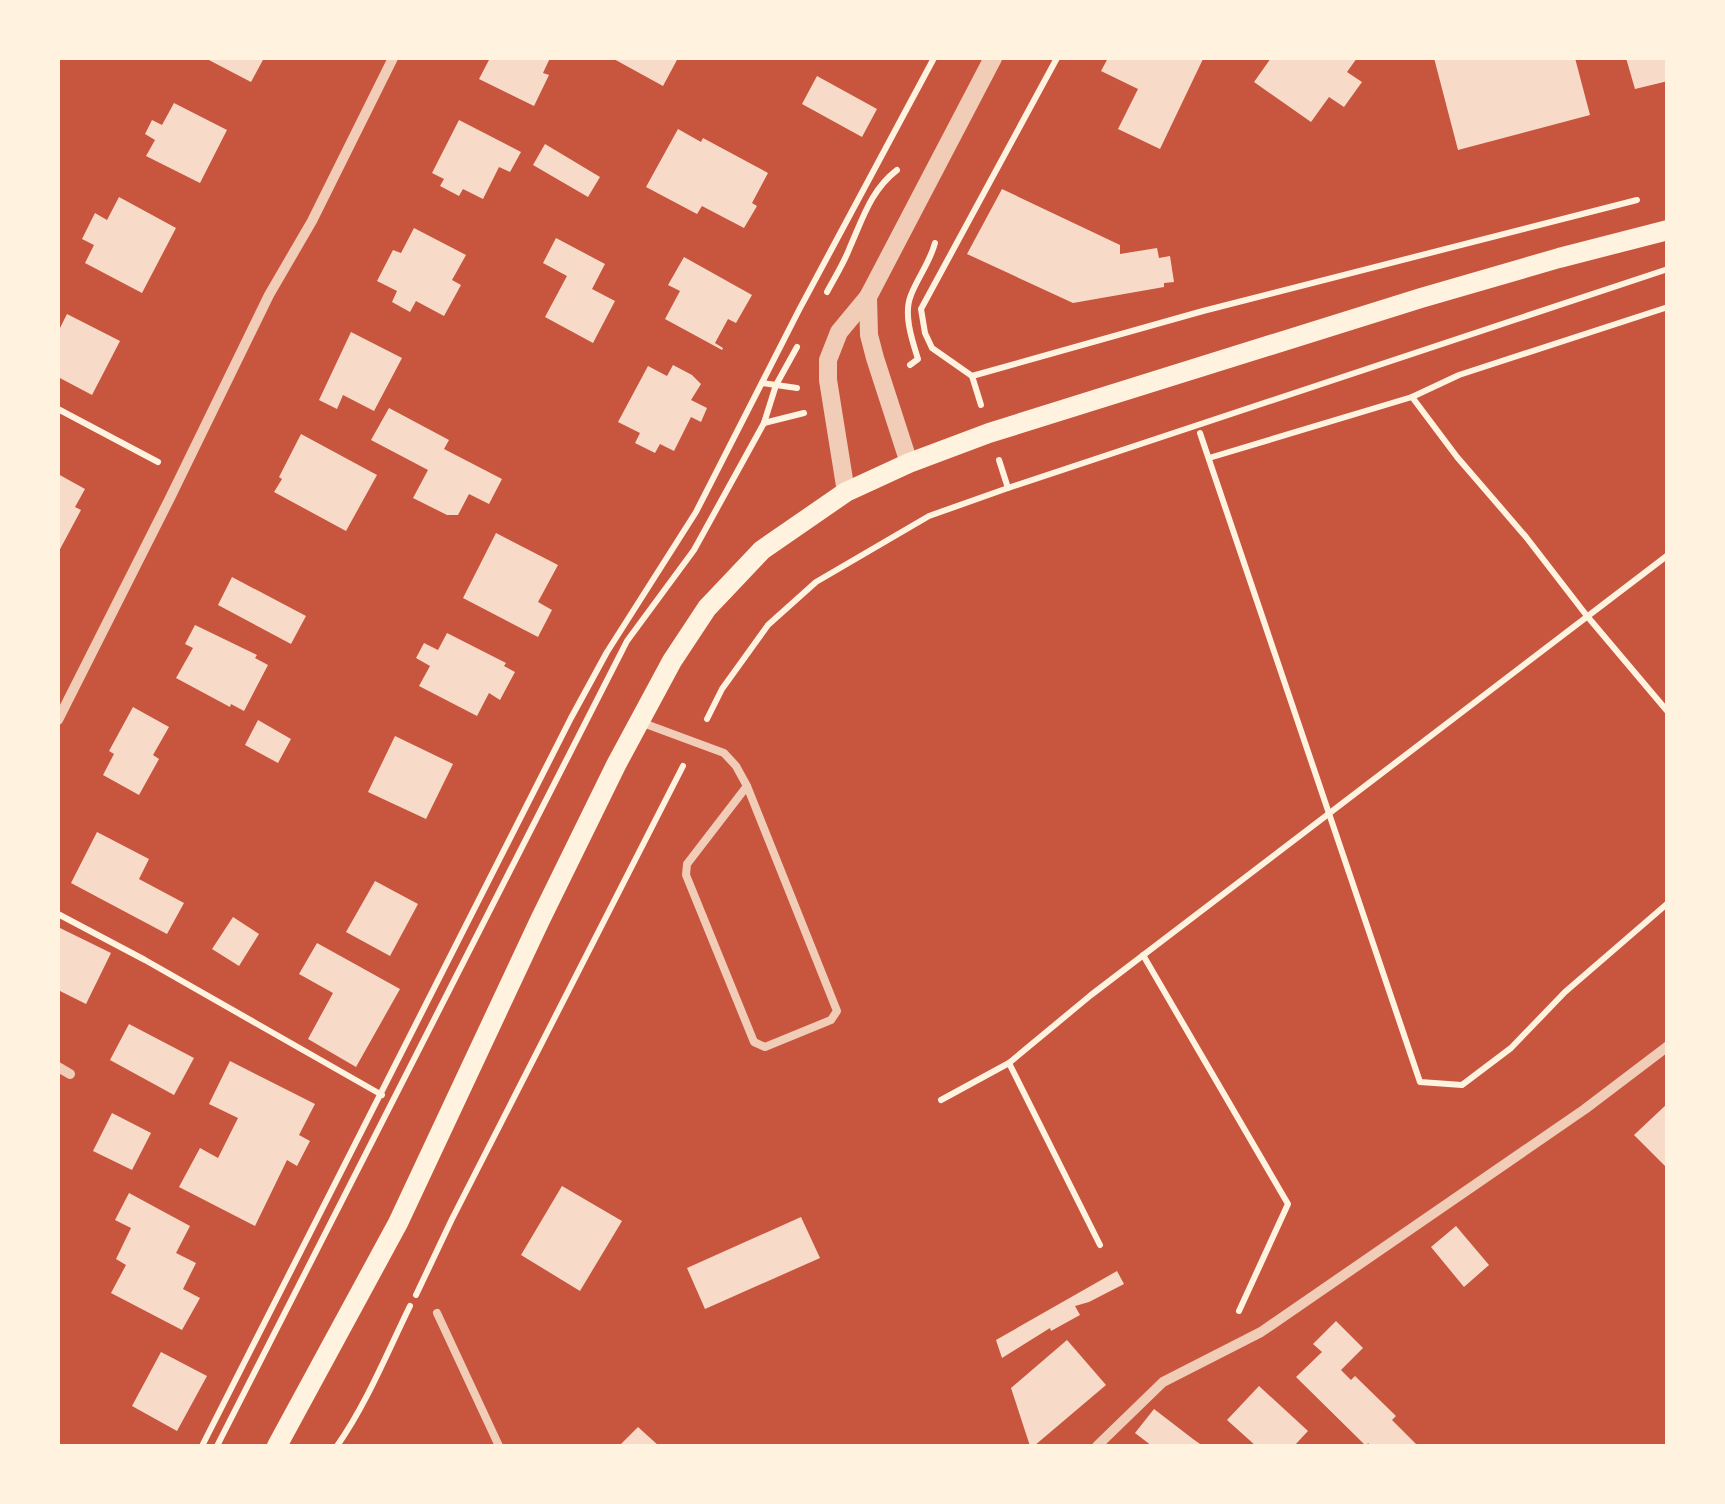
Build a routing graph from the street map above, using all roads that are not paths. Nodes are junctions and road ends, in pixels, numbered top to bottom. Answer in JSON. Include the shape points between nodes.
{"nodes":[{"id":1,"x":393,"y":58,"type":"edge"},
{"id":2,"x":993,"y":58,"type":"edge"},
{"id":3,"x":1668,"y":230,"type":"edge"},
{"id":4,"x":868,"y":298,"type":"junction"},
{"id":5,"x":909,"y":464,"type":"junction"},
{"id":6,"x":846,"y":492,"type":"junction"},
{"id":7,"x":58,"y":720,"type":"edge"},
{"id":8,"x":639,"y":722,"type":"junction"},
{"id":9,"x":747,"y":786,"type":"junction"},
{"id":10,"x":1668,"y":1046,"type":"edge"},
{"id":11,"x":58,"y":1067,"type":"edge"},
{"id":12,"x":70,"y":1074,"type":"dead end"},
{"id":13,"x":438,"y":1313,"type":"dead end"},
{"id":14,"x":277,"y":1446,"type":"edge"},
{"id":15,"x":499,"y":1446,"type":"edge"},
{"id":16,"x":1097,"y":1446,"type":"edge"}],
"edges":[{"from":1,"to":7,"type":"street"},
{"from":2,"to":4,"type":"street"},
{"from":3,"to":5,"type":"main road","via":[[1420,298]]},
{"from":4,"to":5,"type":"street","via":[[869,335]]},
{"from":4,"to":6,"type":"street","via":[[839,332],[828,360]]},
{"from":5,"to":6,"type":"main road"},
{"from":6,"to":8,"type":"main road","via":[[762,550],[707,608]]},
{"from":8,"to":9,"type":"lane","via":[[724,754]]},
{"from":8,"to":14,"type":"main road","via":[[398,1223]]},
{"from":9,"to":9,"type":"lane","via":[[836,1011],[831,1020],[765,1047],[754,1042],[686,876],[686,864]]},
{"from":10,"to":16,"type":"street","via":[[1261,1332],[1162,1382]]},
{"from":11,"to":12,"type":"street"},
{"from":13,"to":15,"type":"lane"}]}
